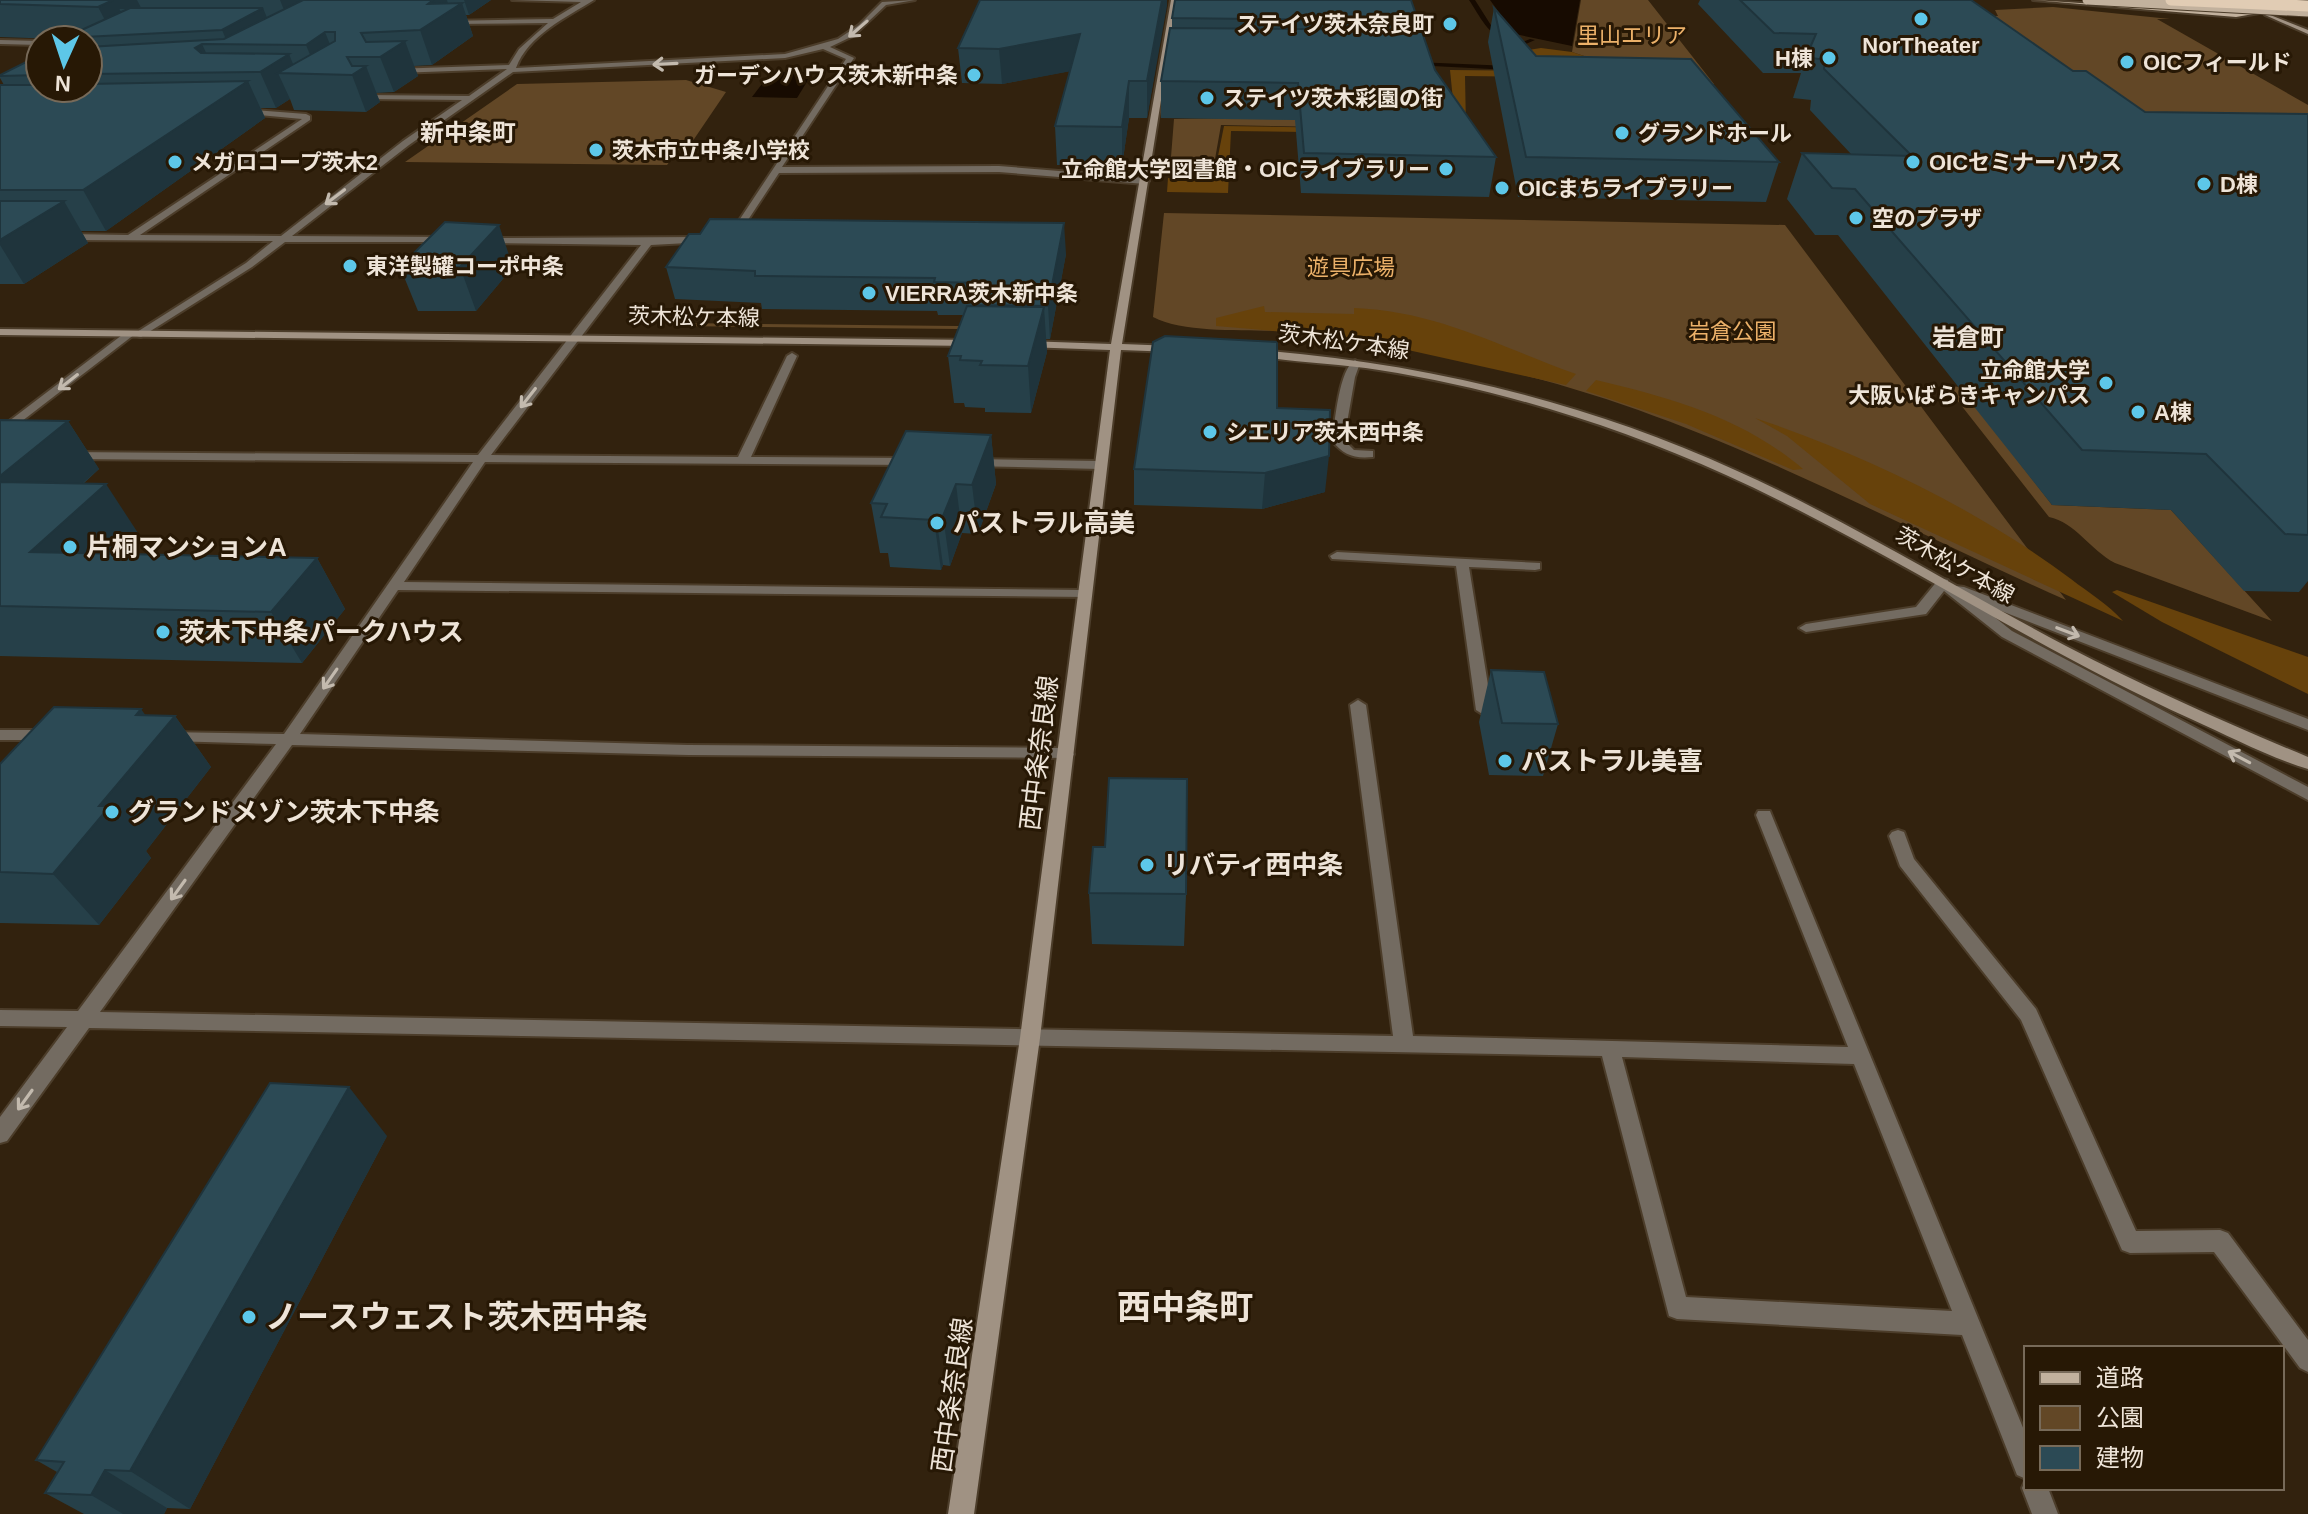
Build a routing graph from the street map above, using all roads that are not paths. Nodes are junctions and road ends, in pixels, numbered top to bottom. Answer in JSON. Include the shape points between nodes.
{"nodes":[{"id":1,"x":515,"y":0,"type":"edge"},
{"id":2,"x":542,"y":0,"type":"edge"},
{"id":3,"x":912,"y":0,"type":"edge"},
{"id":4,"x":2037,"y":0,"type":"edge"},
{"id":5,"x":2087,"y":0,"type":"edge"},
{"id":6,"x":2171,"y":0,"type":"edge"},
{"id":7,"x":2262,"y":0,"type":"edge"},
{"id":8,"x":1170,"y":1,"type":"edge"},
{"id":9,"x":2308,"y":6,"type":"edge"},
{"id":10,"x":2308,"y":12,"type":"edge"},
{"id":11,"x":2267,"y":14,"type":"junction"},
{"id":12,"x":434,"y":21,"type":"edge"},
{"id":13,"x":555,"y":21,"type":"junction"},
{"id":14,"x":2308,"y":32,"type":"edge"},
{"id":15,"x":0,"y":42,"type":"edge"},
{"id":16,"x":24,"y":43,"type":"edge"},
{"id":17,"x":826,"y":48,"type":"junction"},
{"id":18,"x":1161,"y":57,"type":"junction"},
{"id":19,"x":1176,"y":58,"type":"edge"},
{"id":20,"x":418,"y":60,"type":"edge"},
{"id":21,"x":511,"y":65,"type":"junction"},
{"id":22,"x":394,"y":71,"type":"edge"},
{"id":23,"x":366,"y":97,"type":"edge"},
{"id":24,"x":470,"y":98,"type":"junction"},
{"id":25,"x":290,"y":105,"type":"edge"},
{"id":26,"x":225,"y":112,"type":"edge"},
{"id":27,"x":280,"y":112,"type":"junction"},
{"id":28,"x":776,"y":170,"type":"junction"},
{"id":29,"x":1145,"y":181,"type":"junction"},
{"id":30,"x":723,"y":234,"type":"edge"},
{"id":31,"x":57,"y":237,"type":"edge"},
{"id":32,"x":129,"y":238,"type":"junction"},
{"id":33,"x":710,"y":238,"type":"edge"},
{"id":34,"x":280,"y":239,"type":"junction"},
{"id":35,"x":460,"y":240,"type":"edge"},
{"id":36,"x":476,"y":240,"type":"edge"},
{"id":37,"x":648,"y":242,"type":"junction"},
{"id":38,"x":0,"y":332,"type":"edge"},
{"id":39,"x":135,"y":334,"type":"junction"},
{"id":40,"x":576,"y":337,"type":"junction"},
{"id":41,"x":994,"y":344,"type":"edge"},
{"id":42,"x":1009,"y":344,"type":"edge"},
{"id":43,"x":1116,"y":347,"type":"junction"},
{"id":44,"x":1193,"y":350,"type":"edge"},
{"id":45,"x":1237,"y":351,"type":"edge"},
{"id":46,"x":792,"y":356,"type":"dead end"},
{"id":47,"x":1355,"y":363,"type":"junction"},
{"id":48,"x":0,"y":434,"type":"edge"},
{"id":49,"x":1369,"y":454,"type":"dead end"},
{"id":50,"x":62,"y":455,"type":"edge"},
{"id":51,"x":482,"y":458,"type":"junction"},
{"id":52,"x":743,"y":460,"type":"junction"},
{"id":53,"x":930,"y":462,"type":"edge"},
{"id":54,"x":960,"y":463,"type":"edge"},
{"id":55,"x":1100,"y":465,"type":"junction"},
{"id":56,"x":1337,"y":556,"type":"dead end"},
{"id":57,"x":1462,"y":562,"type":"junction"},
{"id":58,"x":1535,"y":566,"type":"dead end"},
{"id":59,"x":1943,"y":583,"type":"junction"},
{"id":60,"x":394,"y":586,"type":"junction"},
{"id":61,"x":1083,"y":594,"type":"junction"},
{"id":62,"x":1806,"y":628,"type":"dead end"},
{"id":63,"x":1358,"y":705,"type":"dead end"},
{"id":64,"x":1484,"y":710,"type":"dead end"},
{"id":65,"x":2308,"y":725,"type":"edge"},
{"id":66,"x":0,"y":735,"type":"edge"},
{"id":67,"x":68,"y":735,"type":"edge"},
{"id":68,"x":147,"y":736,"type":"edge"},
{"id":69,"x":289,"y":738,"type":"junction"},
{"id":70,"x":1066,"y":754,"type":"junction"},
{"id":71,"x":2308,"y":763,"type":"edge"},
{"id":72,"x":2308,"y":794,"type":"edge"},
{"id":73,"x":1764,"y":815,"type":"dead end"},
{"id":74,"x":1898,"y":836,"type":"dead end"},
{"id":75,"x":0,"y":1018,"type":"edge"},
{"id":76,"x":83,"y":1020,"type":"junction"},
{"id":77,"x":1030,"y":1038,"type":"junction"},
{"id":78,"x":1404,"y":1044,"type":"junction"},
{"id":79,"x":1610,"y":1048,"type":"junction"},
{"id":80,"x":1861,"y":1056,"type":"junction"},
{"id":81,"x":0,"y":1134,"type":"edge"},
{"id":82,"x":1969,"y":1324,"type":"junction"},
{"id":83,"x":2308,"y":1360,"type":"edge"},
{"id":84,"x":2024,"y":1461,"type":"edge"},
{"id":85,"x":2036,"y":1490,"type":"edge"},
{"id":86,"x":961,"y":1514,"type":"edge"},
{"id":87,"x":2045,"y":1514,"type":"edge"}],
"edges":[{"from":1,"to":2,"type":"street"},
{"from":2,"to":13,"type":"street","via":[[591,0]]},
{"from":3,"to":17,"type":"street","one_way":true,"via":[[884,3],[854,35]]},
{"from":4,"to":11,"type":"main road"},
{"from":5,"to":10,"type":"main road","bridge":true},
{"from":6,"to":9,"type":"highway","bridge":true},
{"from":7,"to":11,"type":"main road","via":[[2272,7]]},
{"from":8,"to":18,"type":"street","name":"西中条奈良線"},
{"from":11,"to":14,"type":"street"},
{"from":12,"to":13,"type":"street"},
{"from":13,"to":21,"type":"street"},
{"from":15,"to":16,"type":"street"},
{"from":17,"to":21,"type":"street","one_way":true,"via":[[722,61]]},
{"from":17,"to":28,"type":"street","via":[[850,58]]},
{"from":18,"to":19,"type":"street"},
{"from":18,"to":29,"type":"street","name":"西中条奈良線"},
{"from":20,"to":21,"type":"street"},
{"from":21,"to":22,"type":"street"},
{"from":21,"to":24,"type":"street"},
{"from":23,"to":24,"type":"street"},
{"from":24,"to":34,"type":"street","one_way":true},
{"from":25,"to":27,"type":"street"},
{"from":26,"to":27,"type":"street"},
{"from":27,"to":32,"type":"street","via":[[297,113],[306,120]]},
{"from":28,"to":29,"type":"street","via":[[999,169]]},
{"from":28,"to":30,"type":"street","via":[[737,230]]},
{"from":29,"to":43,"type":"street","name":"西中条奈良線"},
{"from":31,"to":32,"type":"street"},
{"from":32,"to":34,"type":"street"},
{"from":33,"to":37,"type":"street"},
{"from":34,"to":35,"type":"street"},
{"from":34,"to":39,"type":"street","via":[[249,265]]},
{"from":36,"to":37,"type":"street"},
{"from":37,"to":40,"type":"street"},
{"from":38,"to":39,"type":"street","name":"茨木松ケ本線"},
{"from":39,"to":40,"type":"street","name":"茨木松ケ本線"},
{"from":39,"to":48,"type":"street","one_way":true},
{"from":40,"to":41,"type":"street","name":"茨木松ケ本線"},
{"from":40,"to":51,"type":"street","one_way":true},
{"from":42,"to":43,"type":"street"},
{"from":43,"to":44,"type":"street"},
{"from":43,"to":55,"type":"street","name":"西中条奈良線"},
{"from":45,"to":47,"type":"street","name":"茨木松ケ本線"},
{"from":46,"to":52,"type":"street"},
{"from":47,"to":49,"type":"street","via":[[1338,441],[1351,453]]},
{"from":47,"to":59,"type":"street","name":"茨木松ケ本線","via":[[1515,396],[1655,441],[1731,473]]},
{"from":50,"to":51,"type":"street"},
{"from":51,"to":52,"type":"street"},
{"from":51,"to":60,"type":"street"},
{"from":52,"to":53,"type":"street"},
{"from":54,"to":55,"type":"street"},
{"from":55,"to":61,"type":"street","name":"西中条奈良線"},
{"from":56,"to":57,"type":"street"},
{"from":57,"to":58,"type":"street"},
{"from":57,"to":64,"type":"street"},
{"from":59,"to":62,"type":"street","via":[[1921,611]]},
{"from":59,"to":65,"type":"street","one_way":true},
{"from":59,"to":71,"type":"street","name":"茨木松ケ本線","via":[[2119,679]]},
{"from":72,"to":59,"type":"street","one_way":true,"via":[[2007,634]]},
{"from":60,"to":61,"type":"street"},
{"from":60,"to":69,"type":"street","one_way":true},
{"from":61,"to":70,"type":"street","name":"西中条奈良線"},
{"from":63,"to":78,"type":"street"},
{"from":66,"to":67,"type":"street"},
{"from":68,"to":69,"type":"street"},
{"from":69,"to":70,"type":"street"},
{"from":69,"to":76,"type":"street","one_way":true},
{"from":70,"to":77,"type":"street","name":"西中条奈良線"},
{"from":73,"to":80,"type":"street"},
{"from":74,"to":83,"type":"street","via":[[1906,861],[2029,1015],[2130,1242],[2220,1241]]},
{"from":75,"to":76,"type":"street"},
{"from":76,"to":77,"type":"street"},
{"from":76,"to":81,"type":"street","one_way":true},
{"from":77,"to":78,"type":"street"},
{"from":77,"to":86,"type":"street","name":"西中条奈良線"},
{"from":78,"to":79,"type":"street"},
{"from":79,"to":80,"type":"street"},
{"from":79,"to":82,"type":"street","via":[[1677,1308]]},
{"from":80,"to":82,"type":"street"},
{"from":82,"to":84,"type":"street"},
{"from":85,"to":87,"type":"street"}]}
